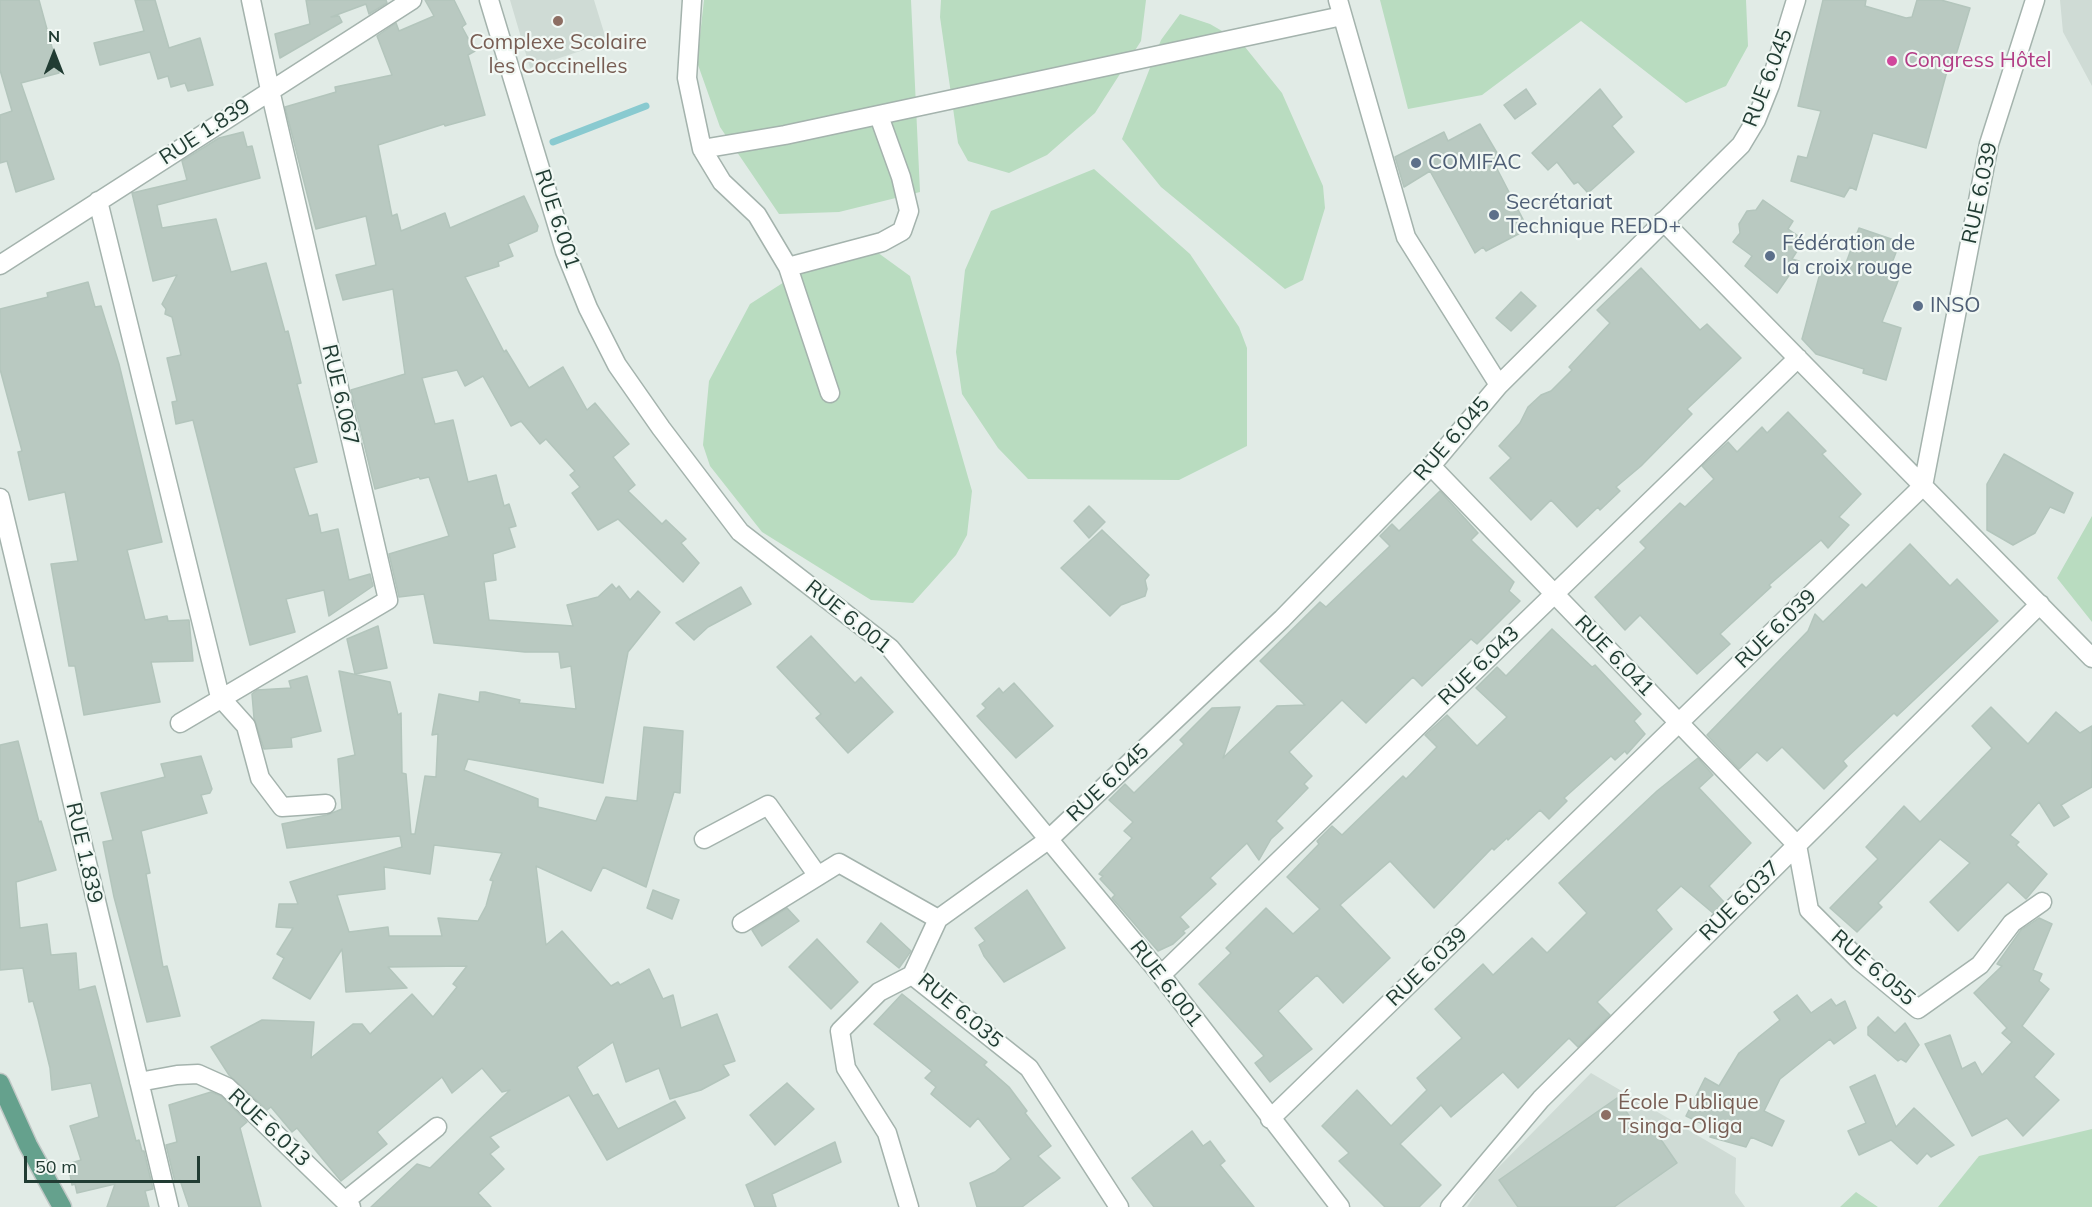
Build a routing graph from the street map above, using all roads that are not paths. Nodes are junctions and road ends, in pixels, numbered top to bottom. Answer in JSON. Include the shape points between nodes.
{"nodes":[{"id":1,"x":251,"y":0,"type":"edge"},
{"id":2,"x":412,"y":0,"type":"edge"},
{"id":3,"x":489,"y":0,"type":"edge"},
{"id":4,"x":692,"y":0,"type":"edge"},
{"id":5,"x":1796,"y":0,"type":"edge"},
{"id":6,"x":2035,"y":0,"type":"edge"},
{"id":7,"x":1340,"y":8,"type":"edge"},
{"id":8,"x":270,"y":90,"type":"junction"},
{"id":9,"x":879,"y":116,"type":"junction"},
{"id":10,"x":702,"y":149,"type":"junction"},
{"id":11,"x":98,"y":201,"type":"junction"},
{"id":12,"x":1664,"y":221,"type":"junction"},
{"id":13,"x":0,"y":265,"type":"edge"},
{"id":14,"x":788,"y":267,"type":"junction"},
{"id":15,"x":1798,"y":358,"type":"junction"},
{"id":16,"x":1499,"y":385,"type":"junction"},
{"id":17,"x":830,"y":393,"type":"dead end"},
{"id":18,"x":1431,"y":466,"type":"junction"},
{"id":19,"x":1923,"y":486,"type":"junction"},
{"id":20,"x":0,"y":498,"type":"edge"},
{"id":21,"x":1554,"y":594,"type":"junction"},
{"id":22,"x":2040,"y":604,"type":"junction"},
{"id":23,"x":2092,"y":658,"type":"edge"},
{"id":24,"x":220,"y":697,"type":"junction"},
{"id":25,"x":180,"y":723,"type":"dead end"},
{"id":26,"x":1679,"y":723,"type":"junction"},
{"id":27,"x":326,"y":804,"type":"dead end"},
{"id":28,"x":704,"y":839,"type":"dead end"},
{"id":29,"x":1048,"y":840,"type":"junction"},
{"id":30,"x":1797,"y":845,"type":"junction"},
{"id":31,"x":818,"y":876,"type":"junction"},
{"id":32,"x":2042,"y":902,"type":"dead end"},
{"id":33,"x":938,"y":919,"type":"junction"},
{"id":34,"x":742,"y":923,"type":"dead end"},
{"id":35,"x":912,"y":975,"type":"junction"},
{"id":36,"x":1161,"y":975,"type":"junction"},
{"id":37,"x":139,"y":1082,"type":"junction"},
{"id":38,"x":0,"y":1083,"type":"edge"},
{"id":39,"x":1270,"y":1119,"type":"junction"},
{"id":40,"x":437,"y":1127,"type":"dead end"},
{"id":41,"x":348,"y":1204,"type":"edge"},
{"id":42,"x":62,"y":1207,"type":"edge"},
{"id":43,"x":169,"y":1207,"type":"edge"},
{"id":44,"x":909,"y":1207,"type":"edge"},
{"id":45,"x":1119,"y":1207,"type":"edge"},
{"id":46,"x":1340,"y":1207,"type":"edge"},
{"id":47,"x":1450,"y":1207,"type":"edge"}],
"edges":[{"from":1,"to":8,"type":"street","name":"RUE 6.067"},
{"from":2,"to":8,"type":"street","name":"RUE 1.839"},
{"from":3,"to":29,"type":"street","name":"RUE 6.001","via":[[565,251],[617,365],[740,532],[890,648]]},
{"from":4,"to":10,"type":"street","via":[[687,78]]},
{"from":5,"to":12,"type":"street","name":"RUE 6.045","via":[[1756,120],[1740,145]]},
{"from":6,"to":19,"type":"street","name":"RUE 6.039","via":[[1989,144]]},
{"from":7,"to":9,"type":"street"},
{"from":7,"to":16,"type":"street","via":[[1406,237]]},
{"from":8,"to":11,"type":"street","name":"RUE 1.839"},
{"from":8,"to":24,"type":"street","name":"RUE 6.067","via":[[388,600]]},
{"from":9,"to":10,"type":"street"},
{"from":9,"to":14,"type":"street","via":[[909,211],[902,231],[882,242]]},
{"from":10,"to":14,"type":"street","via":[[722,182],[757,215]]},
{"from":11,"to":13,"type":"street","name":"RUE 1.839"},
{"from":11,"to":24,"type":"street"},
{"from":12,"to":15,"type":"street"},
{"from":12,"to":16,"type":"street","name":"RUE 6.045"},
{"from":14,"to":17,"type":"street"},
{"from":15,"to":19,"type":"street"},
{"from":15,"to":21,"type":"street","name":"RUE 6.043"},
{"from":16,"to":18,"type":"street","name":"RUE 6.045"},
{"from":18,"to":21,"type":"street","name":"RUE 6.041"},
{"from":18,"to":29,"type":"street","name":"RUE 6.045","via":[[1282,619]]},
{"from":19,"to":22,"type":"street"},
{"from":19,"to":26,"type":"street","name":"RUE 6.039"},
{"from":20,"to":37,"type":"street","name":"RUE 1.839"},
{"from":21,"to":26,"type":"street","name":"RUE 6.041"},
{"from":21,"to":36,"type":"street","name":"RUE 6.043"},
{"from":22,"to":23,"type":"street"},
{"from":22,"to":30,"type":"street","name":"RUE 6.037"},
{"from":24,"to":25,"type":"street","name":"RUE 6.067"},
{"from":24,"to":27,"type":"street","via":[[246,726],[260,778],[282,807]]},
{"from":26,"to":30,"type":"street","name":"RUE 6.041"},
{"from":26,"to":39,"type":"street","name":"RUE 6.039"},
{"from":28,"to":31,"type":"street","via":[[768,806]]},
{"from":29,"to":33,"type":"street","name":"RUE 6.035"},
{"from":29,"to":36,"type":"street","name":"RUE 6.001"},
{"from":30,"to":32,"type":"street","name":"RUE 6.055","via":[[1809,910],[1860,962],[1918,1009],[1980,965],[2012,923]]},
{"from":30,"to":47,"type":"street","name":"RUE 6.037","via":[[1541,1099]]},
{"from":31,"to":33,"type":"street","via":[[838,863]]},
{"from":31,"to":34,"type":"street"},
{"from":33,"to":35,"type":"street","name":"RUE 6.035"},
{"from":35,"to":44,"type":"street","via":[[879,992],[840,1031],[846,1068],[887,1133]]},
{"from":35,"to":45,"type":"street","name":"RUE 6.035","via":[[1029,1068]]},
{"from":36,"to":39,"type":"street","name":"RUE 6.001"},
{"from":37,"to":41,"type":"street","name":"RUE 6.013","via":[[198,1074],[227,1087]]},
{"from":37,"to":43,"type":"street","name":"RUE 1.839"},
{"from":38,"to":42,"type":"main road"},
{"from":39,"to":46,"type":"street","name":"RUE 6.001"},
{"from":40,"to":41,"type":"street"}]}
